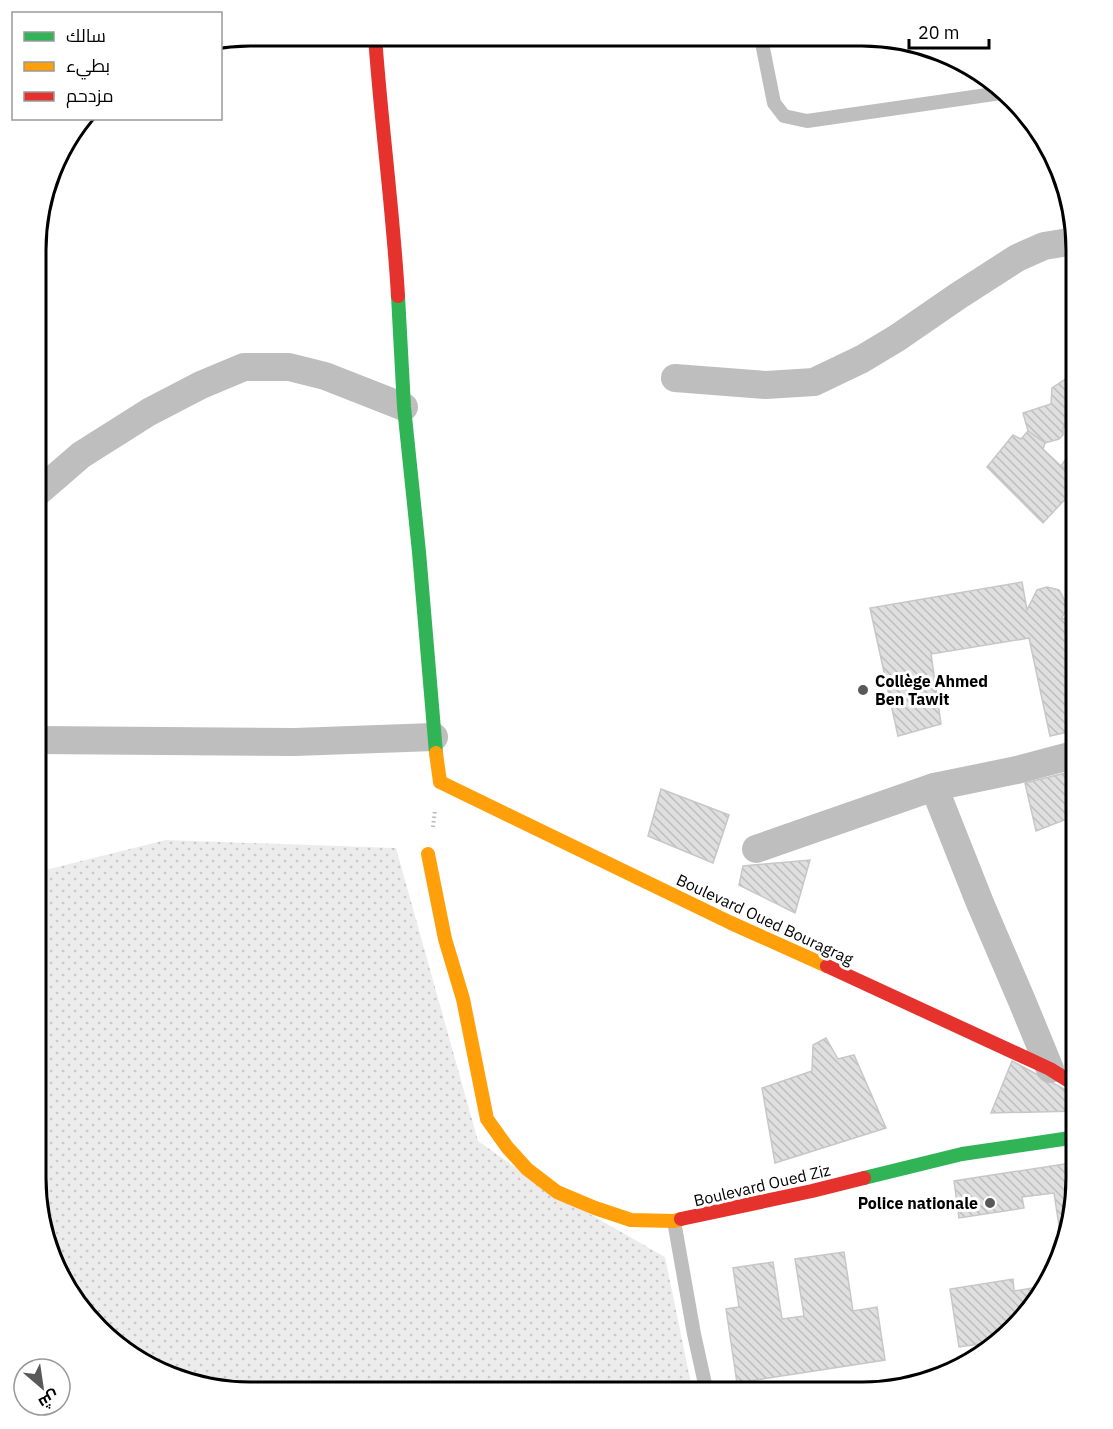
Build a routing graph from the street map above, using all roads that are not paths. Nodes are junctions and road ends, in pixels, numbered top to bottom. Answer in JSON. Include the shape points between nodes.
{"nodes":[{"id":1,"x":763,"y":46,"type":"edge"},
{"id":2,"x":376,"y":47,"type":"edge"},
{"id":3,"x":993,"y":94,"type":"edge"},
{"id":4,"x":1066,"y":242,"type":"edge"},
{"id":5,"x":675,"y":378,"type":"dead end"},
{"id":6,"x":404,"y":407,"type":"junction"},
{"id":7,"x":46,"y":483,"type":"edge"},
{"id":8,"x":434,"y":737,"type":"junction"},
{"id":9,"x":46,"y":740,"type":"edge"},
{"id":10,"x":1066,"y":757,"type":"edge"},
{"id":11,"x":934,"y":787,"type":"junction"},
{"id":12,"x":756,"y":849,"type":"dead end"},
{"id":13,"x":428,"y":854,"type":"road end"},
{"id":14,"x":1050,"y":1069,"type":"junction"},
{"id":15,"x":1066,"y":1079,"type":"edge"},
{"id":16,"x":1066,"y":1139,"type":"edge"},
{"id":17,"x":674,"y":1221,"type":"junction"},
{"id":18,"x":705,"y":1382,"type":"edge"}],
"edges":[{"from":1,"to":3,"type":"lane","via":[[774,103],[784,116],[807,121]]},
{"from":2,"to":6,"type":"street","via":[[396,260]]},
{"from":4,"to":5,"type":"street","via":[[1044,246],[1017,258],[871,354],[814,382],[766,385]]},
{"from":6,"to":7,"type":"street","via":[[325,376],[289,367],[244,367],[149,412],[81,455]]},
{"from":6,"to":8,"type":"street"},
{"from":8,"to":9,"type":"street","via":[[295,742]]},
{"from":8,"to":14,"type":"street","name":"Boulevard Oued Bouragrag","via":[[440,782],[731,923]]},
{"from":10,"to":11,"type":"street"},
{"from":11,"to":12,"type":"street"},
{"from":11,"to":14,"type":"street"},
{"from":13,"to":17,"type":"street","name":"Boulevard Oued Ziz","via":[[487,1119],[527,1168],[557,1192],[631,1220]]},
{"from":14,"to":15,"type":"street","name":"Boulevard Oued Bouragrag"},
{"from":16,"to":17,"type":"street","name":"Boulevard Oued Ziz","via":[[962,1154]]},
{"from":17,"to":18,"type":"lane"}]}
